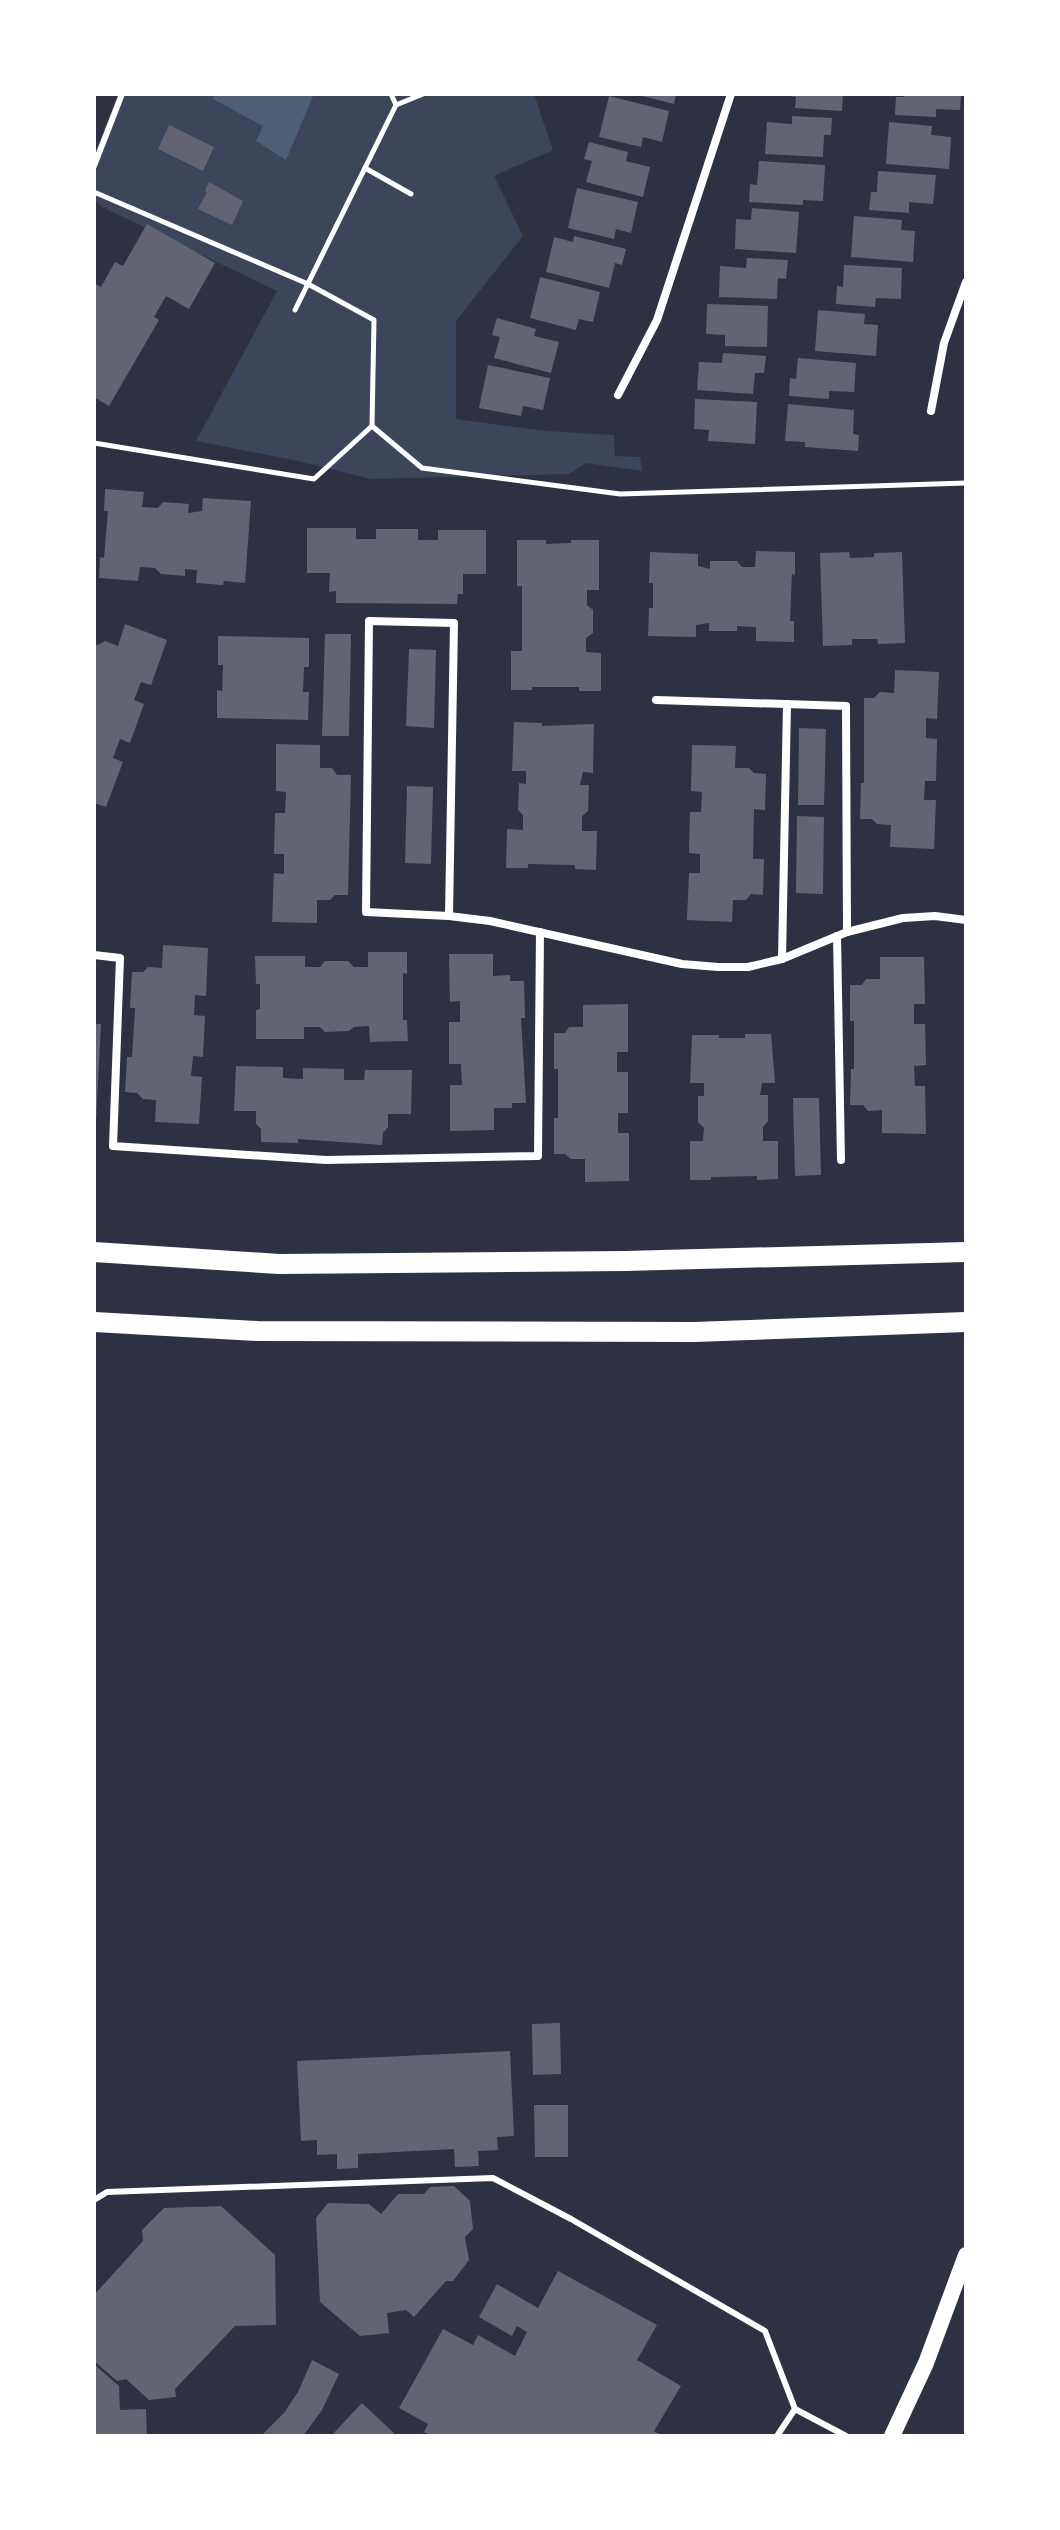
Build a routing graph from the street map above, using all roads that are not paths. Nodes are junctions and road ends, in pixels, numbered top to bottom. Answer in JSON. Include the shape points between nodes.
{"nodes":[{"id":1,"x":122,"y":94,"type":"edge"},
{"id":2,"x":731,"y":94,"type":"edge"},
{"id":3,"x":94,"y":166,"type":"edge"},
{"id":4,"x":966,"y":282,"type":"edge"},
{"id":5,"x":618,"y":395,"type":"dead end"},
{"id":6,"x":931,"y":411,"type":"dead end"},
{"id":7,"x":656,"y":700,"type":"dead end"},
{"id":8,"x":787,"y":704,"type":"junction"},
{"id":9,"x":449,"y":916,"type":"junction"},
{"id":10,"x":966,"y":920,"type":"edge"},
{"id":11,"x":540,"y":932,"type":"junction"},
{"id":12,"x":842,"y":934,"type":"junction"},
{"id":13,"x":94,"y":955,"type":"edge"},
{"id":14,"x":782,"y":959,"type":"junction"},
{"id":15,"x":841,"y":1160,"type":"dead end"},
{"id":16,"x":94,"y":1252,"type":"edge"},
{"id":17,"x":966,"y":1252,"type":"edge"},
{"id":18,"x":94,"y":1322,"type":"edge"},
{"id":19,"x":966,"y":1322,"type":"edge"},
{"id":20,"x":94,"y":2200,"type":"edge"},
{"id":21,"x":966,"y":2255,"type":"edge"},
{"id":22,"x":795,"y":2409,"type":"junction"},
{"id":23,"x":777,"y":2436,"type":"edge"},
{"id":24,"x":846,"y":2436,"type":"edge"},
{"id":25,"x":892,"y":2436,"type":"edge"}],
"edges":[{"from":1,"to":3,"type":"lane"},
{"from":2,"to":5,"type":"street","via":[[657,320]]},
{"from":4,"to":6,"type":"street","via":[[944,343]]},
{"from":7,"to":8,"type":"street"},
{"from":8,"to":12,"type":"street","via":[[846,706]]},
{"from":8,"to":14,"type":"street"},
{"from":9,"to":9,"type":"street","via":[[454,623],[369,621],[366,912]]},
{"from":9,"to":11,"type":"street"},
{"from":10,"to":12,"type":"street","via":[[917,916]]},
{"from":11,"to":13,"type":"street","via":[[538,1156],[326,1160],[113,1146],[120,958]]},
{"from":11,"to":14,"type":"street","via":[[682,964],[748,967]]},
{"from":12,"to":14,"type":"street"},
{"from":12,"to":15,"type":"street"},
{"from":16,"to":17,"type":"main road","via":[[279,1264]]},
{"from":18,"to":19,"type":"main road","via":[[258,1331],[647,1332]]},
{"from":20,"to":22,"type":"lane","via":[[107,2192],[493,2178],[765,2331]]},
{"from":21,"to":25,"type":"main road"},
{"from":22,"to":23,"type":"lane"},
{"from":22,"to":24,"type":"lane"}]}
